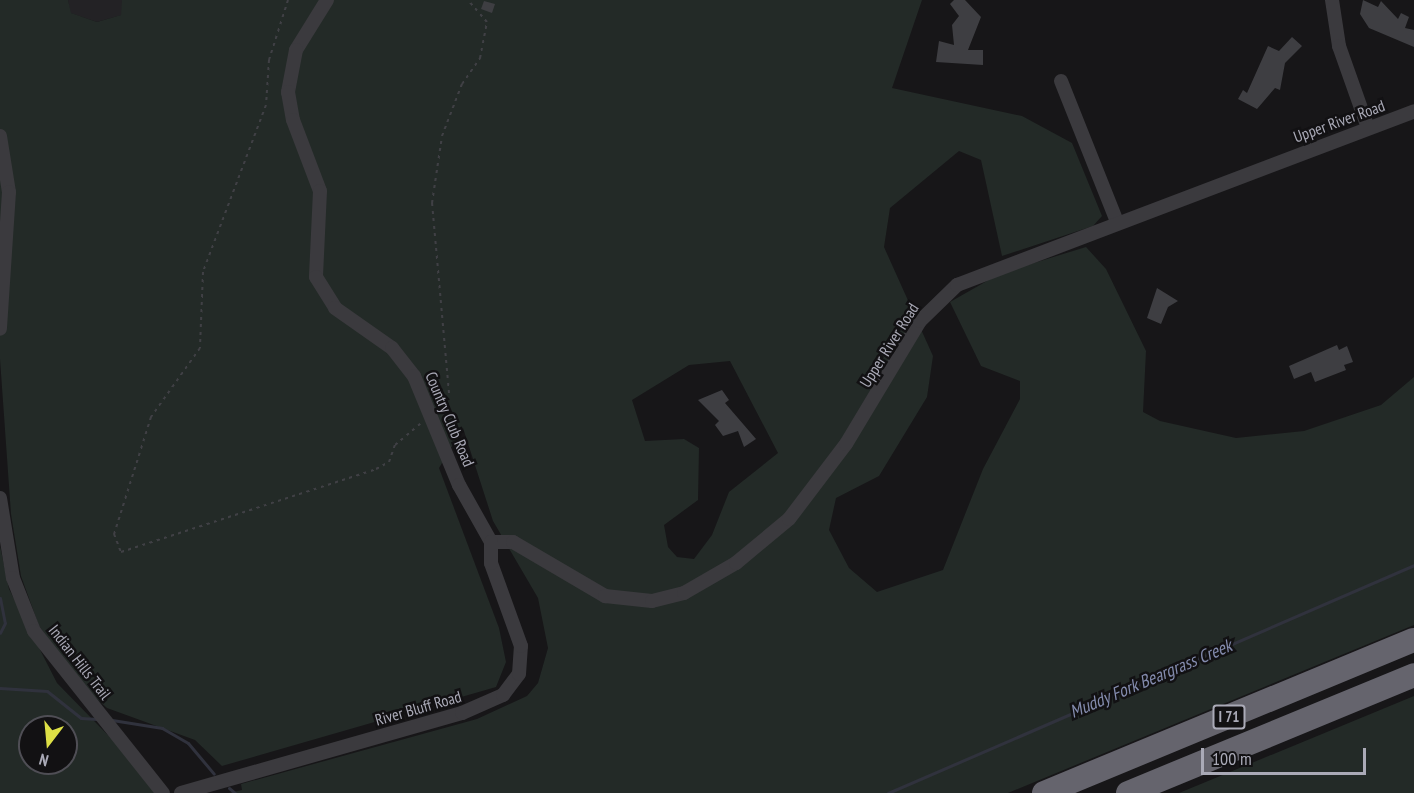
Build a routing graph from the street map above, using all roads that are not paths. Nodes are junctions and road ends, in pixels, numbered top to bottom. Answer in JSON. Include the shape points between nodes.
{"nodes":[{"id":1,"x":327,"y":0,"type":"edge"},
{"id":2,"x":1332,"y":0,"type":"edge"},
{"id":3,"x":1061,"y":81,"type":"dead end"},
{"id":4,"x":1414,"y":111,"type":"edge"},
{"id":5,"x":1368,"y":128,"type":"junction"},
{"id":6,"x":0,"y":136,"type":"edge"},
{"id":7,"x":1117,"y":222,"type":"junction"},
{"id":8,"x":0,"y":329,"type":"edge"},
{"id":9,"x":0,"y":498,"type":"edge"},
{"id":10,"x":491,"y":542,"type":"junction"},
{"id":11,"x":1414,"y":640,"type":"edge"},
{"id":12,"x":1414,"y":675,"type":"edge"},
{"id":13,"x":163,"y":793,"type":"edge"},
{"id":14,"x":181,"y":793,"type":"edge"},
{"id":15,"x":1044,"y":793,"type":"edge"},
{"id":16,"x":1128,"y":793,"type":"edge"}],
"edges":[{"from":1,"to":10,"type":"street","name":"Country Club Road","via":[[300,40],[289,79],[293,120],[320,191],[316,277],[335,308],[392,348],[414,376],[459,485]]},
{"from":2,"to":5,"type":"street","via":[[1339,46]]},
{"from":3,"to":7,"type":"street"},
{"from":4,"to":5,"type":"street","name":"Upper River Road"},
{"from":5,"to":7,"type":"street","name":"Upper River Road"},
{"from":6,"to":8,"type":"street","via":[[9,192]]},
{"from":7,"to":10,"type":"street","name":"Upper River Road","via":[[1000,265],[946,293],[920,321],[814,490],[762,545],[709,580],[663,599],[625,601],[579,585],[513,542]]},
{"from":9,"to":13,"type":"street","name":"Indian Hills Trail","via":[[9,560],[30,622]]},
{"from":10,"to":14,"type":"street","name":"River Bluff Road","via":[[491,563],[521,646],[519,674],[503,695],[462,713]]},
{"from":11,"to":15,"type":"highway","number":"I 71"},
{"from":12,"to":16,"type":"highway","number":"I 71"}]}
